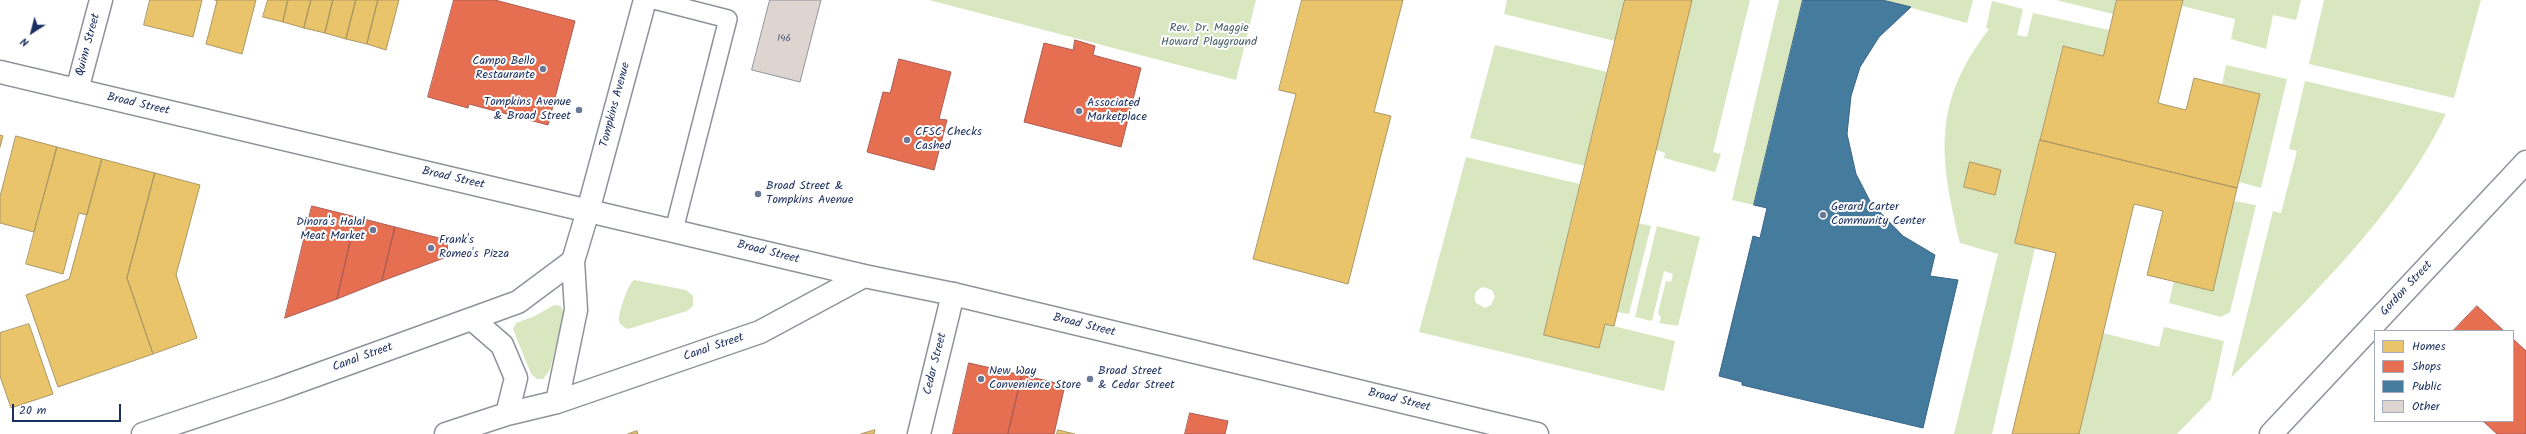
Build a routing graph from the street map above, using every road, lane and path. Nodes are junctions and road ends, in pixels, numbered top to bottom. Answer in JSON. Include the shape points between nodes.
{"nodes":[{"id":1,"x":101,"y":0,"type":"edge"},
{"id":2,"x":645,"y":0,"type":"edge"},
{"id":3,"x":654,"y":0,"type":"edge"},
{"id":4,"x":0,"y":72,"type":"edge"},
{"id":5,"x":77,"y":90,"type":"junction"},
{"id":6,"x":2525,"y":160,"type":"edge"},
{"id":7,"x":588,"y":211,"type":"junction"},
{"id":8,"x":674,"y":230,"type":"junction"},
{"id":9,"x":573,"y":261,"type":"junction"},
{"id":10,"x":864,"y":276,"type":"junction"},
{"id":11,"x":953,"y":294,"type":"junction"},
{"id":12,"x":472,"y":319,"type":"junction"},
{"id":13,"x":556,"y":402,"type":"junction"},
{"id":14,"x":507,"y":414,"type":"junction"},
{"id":15,"x":143,"y":434,"type":"edge"},
{"id":16,"x":446,"y":434,"type":"edge"},
{"id":17,"x":919,"y":434,"type":"edge"},
{"id":18,"x":1537,"y":434,"type":"edge"},
{"id":19,"x":2271,"y":434,"type":"edge"}],
"edges":[{"from":1,"to":5,"type":"street","name":"Quinn Street"},
{"from":2,"to":7,"type":"street","name":"Tompkins Avenue"},
{"from":3,"to":8,"type":"lane","via":[[728,19]]},
{"from":4,"to":5,"type":"street","name":"Broad Street"},
{"from":5,"to":7,"type":"street","name":"Broad Street"},
{"from":6,"to":19,"type":"street","name":"Gordon Street"},
{"from":7,"to":8,"type":"street","name":"Broad Street"},
{"from":7,"to":9,"type":"street"},
{"from":8,"to":10,"type":"street","name":"Broad Street"},
{"from":9,"to":12,"type":"street","name":"Canal Street","via":[[518,302]]},
{"from":9,"to":13,"type":"street","via":[[576,310]]},
{"from":10,"to":11,"type":"street","name":"Broad Street"},
{"from":10,"to":13,"type":"street","name":"Canal Street","via":[[760,332]]},
{"from":11,"to":17,"type":"street","name":"Cedar Street"},
{"from":11,"to":18,"type":"street","name":"Broad Street"},
{"from":12,"to":14,"type":"street","via":[[502,345],[516,378]]},
{"from":12,"to":15,"type":"street","name":"Canal Street","via":[[278,389]]},
{"from":13,"to":14,"type":"street","name":"Canal Street"},
{"from":14,"to":16,"type":"street","name":"Canal Street"}]}
